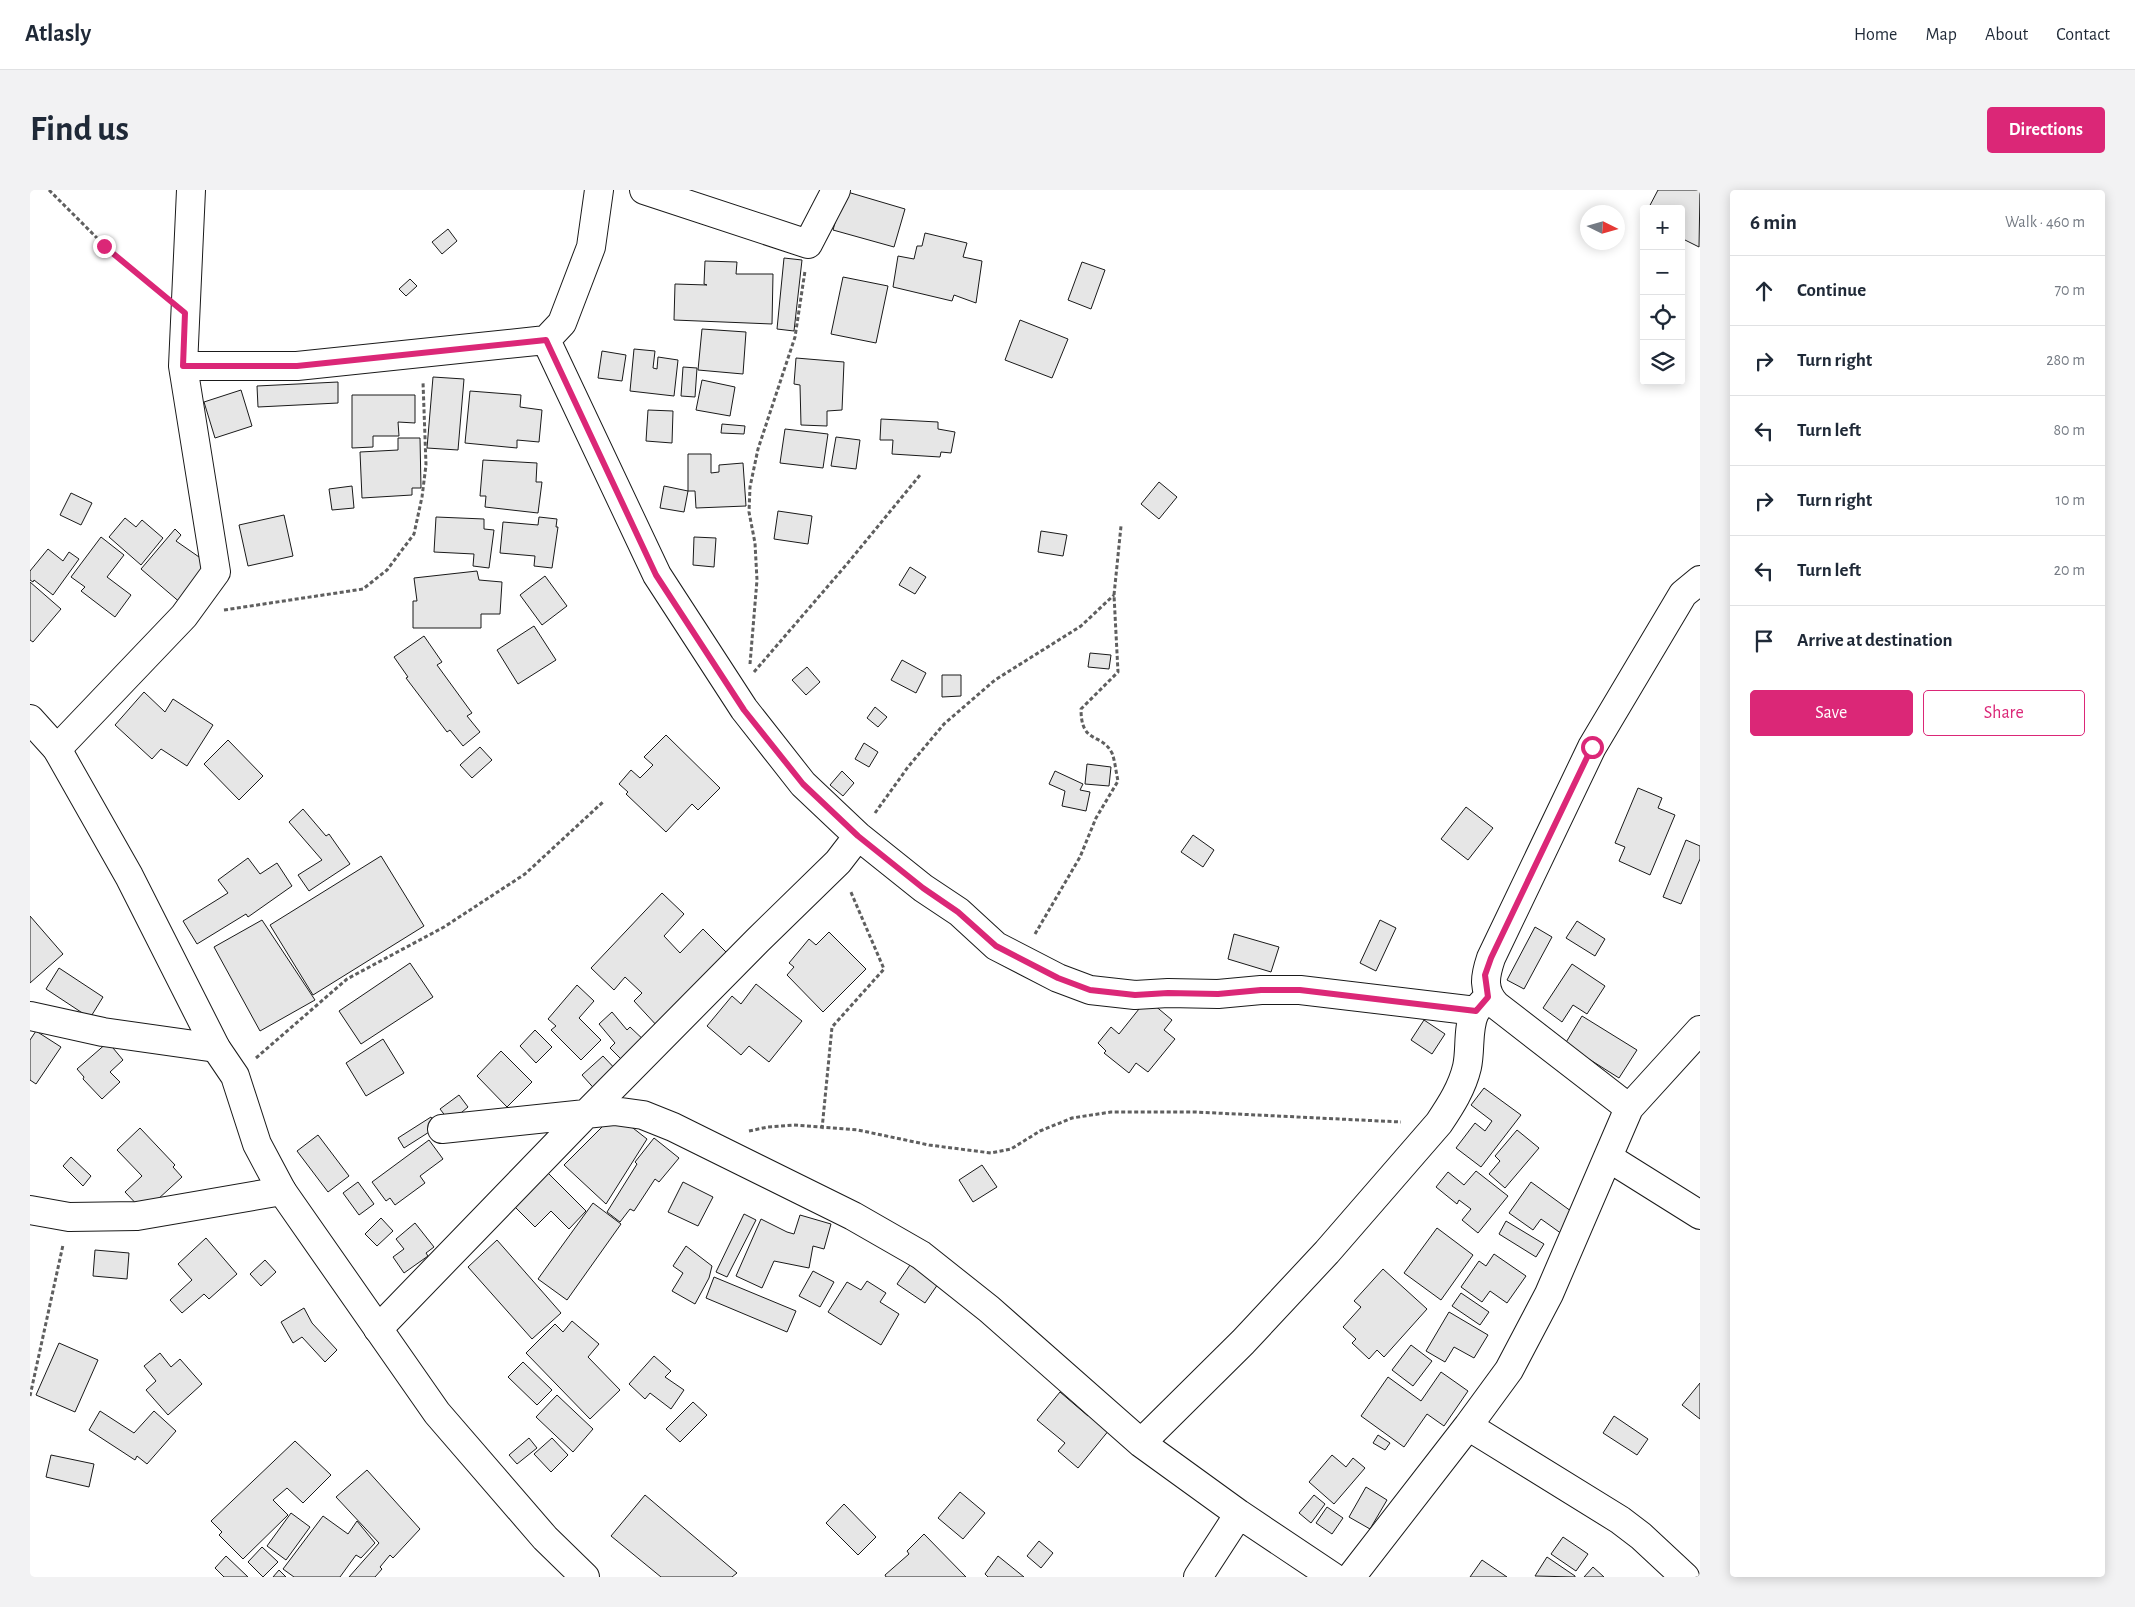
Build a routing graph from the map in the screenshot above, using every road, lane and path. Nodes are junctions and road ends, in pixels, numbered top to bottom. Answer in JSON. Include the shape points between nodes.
{"nodes":[{"id":1,"x":49,"y":190,"type":"edge"},
{"id":2,"x":191,"y":190,"type":"edge"},
{"id":3,"x":599,"y":190,"type":"edge"},
{"id":4,"x":644,"y":190,"type":"edge"},
{"id":5,"x":836,"y":190,"type":"edge"},
{"id":6,"x":808,"y":244,"type":"junction"},
{"id":7,"x":185,"y":313,"type":"junction"},
{"id":8,"x":546,"y":340,"type":"junction"},
{"id":9,"x":422,"y":353,"type":"junction"},
{"id":10,"x":183,"y":366,"type":"junction"},
{"id":11,"x":920,"y":475,"type":"dead end"},
{"id":12,"x":1121,"y":526,"type":"dead end"},
{"id":13,"x":1700,"y":580,"type":"edge"},
{"id":14,"x":1114,"y":595,"type":"junction"},
{"id":15,"x":184,"y":616,"type":"junction"},
{"id":16,"x":30,"y":719,"type":"edge"},
{"id":17,"x":57,"y":749,"type":"junction"},
{"id":18,"x":604,"y":801,"type":"dead end"},
{"id":19,"x":858,"y":836,"type":"junction"},
{"id":20,"x":838,"y":862,"type":"junction"},
{"id":21,"x":1020,"y":959,"type":"junction"},
{"id":22,"x":1482,"y":1004,"type":"junction"},
{"id":23,"x":30,"y":1016,"type":"edge"},
{"id":24,"x":1700,"y":1030,"type":"edge"},
{"id":25,"x":216,"y":1048,"type":"junction"},
{"id":26,"x":235,"y":1076,"type":"junction"},
{"id":27,"x":1628,"y":1108,"type":"junction"},
{"id":28,"x":587,"y":1113,"type":"junction"},
{"id":29,"x":1439,"y":1123,"type":"junction"},
{"id":30,"x":442,"y":1129,"type":"dead end"},
{"id":31,"x":822,"y":1129,"type":"junction"},
{"id":32,"x":743,"y":1132,"type":"dead end"},
{"id":33,"x":1609,"y":1158,"type":"junction"},
{"id":34,"x":282,"y":1190,"type":"junction"},
{"id":35,"x":30,"y":1210,"type":"edge"},
{"id":36,"x":1700,"y":1215,"type":"edge"},
{"id":37,"x":69,"y":1218,"type":"junction"},
{"id":38,"x":378,"y":1329,"type":"junction"},
{"id":39,"x":30,"y":1396,"type":"edge"},
{"id":40,"x":1468,"y":1426,"type":"junction"},
{"id":41,"x":1141,"y":1443,"type":"junction"},
{"id":42,"x":1240,"y":1514,"type":"junction"},
{"id":43,"x":585,"y":1577,"type":"edge"},
{"id":44,"x":1198,"y":1577,"type":"edge"},
{"id":45,"x":1334,"y":1577,"type":"edge"},
{"id":46,"x":1351,"y":1577,"type":"edge"},
{"id":47,"x":1685,"y":1577,"type":"edge"}],
"edges":[{"from":1,"to":7,"type":"path","via":[[104,246]]},
{"from":2,"to":7,"type":"street"},
{"from":3,"to":8,"type":"street","via":[[591,247],[562,323]]},
{"from":4,"to":6,"type":"street"},
{"from":5,"to":6,"type":"street"},
{"from":6,"to":11,"type":"path","via":[[795,337],[758,449],[750,487],[757,580],[749,678]]},
{"from":7,"to":10,"type":"street"},
{"from":8,"to":9,"type":"street"},
{"from":8,"to":19,"type":"street","via":[[656,575],[744,710],[803,784]]},
{"from":9,"to":10,"type":"street","via":[[297,366]]},
{"from":9,"to":15,"type":"path","via":[[426,465],[422,497],[414,534],[387,570],[363,589]]},
{"from":10,"to":15,"type":"street","via":[[216,572]]},
{"from":12,"to":14,"type":"path"},
{"from":13,"to":22,"type":"street","via":[[1682,594],[1592,747],[1491,958],[1485,975]]},
{"from":14,"to":19,"type":"path","via":[[1081,626],[995,680],[944,724]]},
{"from":14,"to":21,"type":"path","via":[[1118,672],[1081,710],[1081,722],[1086,732],[1112,753],[1118,781],[1096,818],[1080,857]]},
{"from":15,"to":17,"type":"street"},
{"from":16,"to":17,"type":"street"},
{"from":17,"to":25,"type":"street","via":[[129,876]]},
{"from":18,"to":26,"type":"path","via":[[525,874],[444,927],[347,979]]},
{"from":19,"to":20,"type":"street"},
{"from":19,"to":21,"type":"street","via":[[958,912],[996,946]]},
{"from":20,"to":28,"type":"street"},
{"from":20,"to":31,"type":"path","via":[[884,969],[832,1027]]},
{"from":21,"to":22,"type":"street","via":[[1090,990],[1135,995],[1300,990]]},
{"from":22,"to":27,"type":"street","via":[[1496,1005]]},
{"from":22,"to":29,"type":"street","via":[[1471,1025],[1462,1083]]},
{"from":23,"to":25,"type":"street","via":[[103,1032]]},
{"from":24,"to":27,"type":"street"},
{"from":25,"to":26,"type":"street"},
{"from":26,"to":34,"type":"street","via":[[257,1144]]},
{"from":27,"to":33,"type":"street"},
{"from":28,"to":30,"type":"street"},
{"from":28,"to":38,"type":"street"},
{"from":28,"to":41,"type":"street","via":[[614,1111],[643,1115],[673,1127],[853,1216],[921,1256],[989,1309]]},
{"from":29,"to":31,"type":"path","via":[[1195,1112],[1111,1112],[1072,1118],[1040,1131],[1011,1149],[990,1152],[929,1145],[858,1130]]},
{"from":29,"to":41,"type":"street","via":[[1314,1266]]},
{"from":31,"to":32,"type":"path","via":[[794,1125]]},
{"from":33,"to":36,"type":"street"},
{"from":33,"to":40,"type":"street","via":[[1549,1294],[1509,1370]]},
{"from":34,"to":37,"type":"street","via":[[137,1216]]},
{"from":34,"to":38,"type":"street"},
{"from":35,"to":37,"type":"street"},
{"from":37,"to":39,"type":"path"},
{"from":38,"to":43,"type":"street","via":[[437,1413],[545,1538]]},
{"from":40,"to":46,"type":"street"},
{"from":40,"to":47,"type":"street","via":[[1620,1520]]},
{"from":41,"to":42,"type":"street"},
{"from":42,"to":44,"type":"street"},
{"from":42,"to":45,"type":"street"}]}
